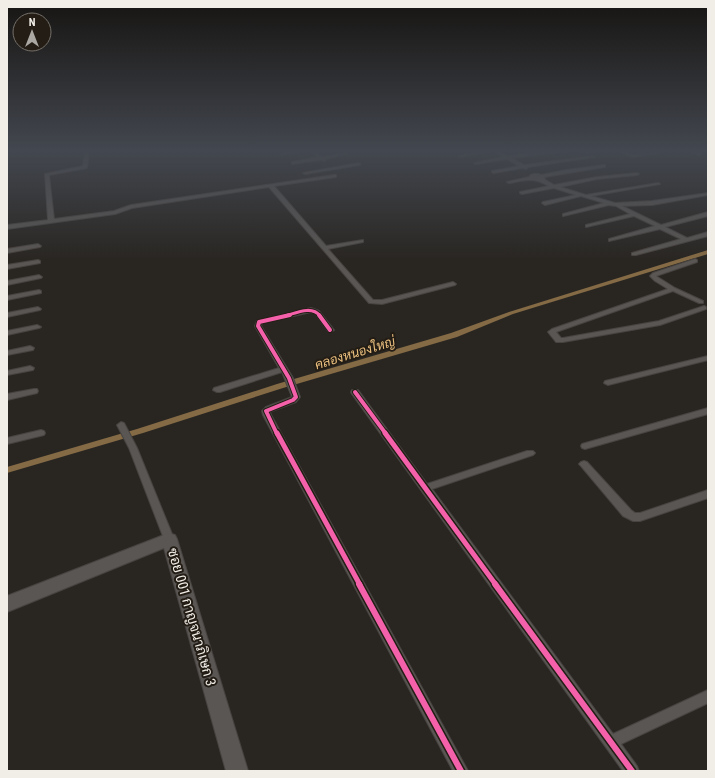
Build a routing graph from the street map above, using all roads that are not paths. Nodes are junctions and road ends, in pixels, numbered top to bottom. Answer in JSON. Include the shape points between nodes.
{"nodes":[{"id":1,"x":48,"y":187,"type":"edge"},
{"id":2,"x":262,"y":187,"type":"edge"},
{"id":3,"x":272,"y":187,"type":"edge"},
{"id":4,"x":546,"y":187,"type":"edge"},
{"id":5,"x":557,"y":187,"type":"edge"},
{"id":6,"x":636,"y":187,"type":"edge"},
{"id":7,"x":522,"y":193,"type":"dead end"},
{"id":8,"x":708,"y":194,"type":"edge"},
{"id":9,"x":584,"y":195,"type":"junction"},
{"id":10,"x":699,"y":196,"type":"junction"},
{"id":11,"x":708,"y":200,"type":"edge"},
{"id":12,"x":545,"y":204,"type":"dead end"},
{"id":13,"x":613,"y":204,"type":"junction"},
{"id":14,"x":635,"y":214,"type":"junction"},
{"id":15,"x":708,"y":214,"type":"edge"},
{"id":16,"x":566,"y":215,"type":"dead end"},
{"id":17,"x":51,"y":220,"type":"junction"},
{"id":18,"x":588,"y":226,"type":"dead end"},
{"id":19,"x":7,"y":227,"type":"edge"},
{"id":20,"x":659,"y":227,"type":"junction"},
{"id":21,"x":708,"y":234,"type":"edge"},
{"id":22,"x":611,"y":240,"type":"dead end"},
{"id":23,"x":687,"y":240,"type":"junction"},
{"id":24,"x":361,"y":241,"type":"dead end"},
{"id":25,"x":38,"y":246,"type":"dead end"},
{"id":26,"x":324,"y":248,"type":"junction"},
{"id":27,"x":7,"y":252,"type":"edge"},
{"id":28,"x":634,"y":254,"type":"dead end"},
{"id":29,"x":695,"y":261,"type":"dead end"},
{"id":30,"x":38,"y":262,"type":"dead end"},
{"id":31,"x":7,"y":268,"type":"edge"},
{"id":32,"x":39,"y":277,"type":"dead end"},
{"id":33,"x":7,"y":282,"type":"edge"},
{"id":34,"x":453,"y":284,"type":"dead end"},
{"id":35,"x":673,"y":289,"type":"junction"},
{"id":36,"x":39,"y":292,"type":"dead end"},
{"id":37,"x":7,"y":298,"type":"edge"},
{"id":38,"x":705,"y":305,"type":"edge"},
{"id":39,"x":38,"y":309,"type":"dead end"},
{"id":40,"x":7,"y":315,"type":"edge"},
{"id":41,"x":37,"y":327,"type":"dead end"},
{"id":42,"x":330,"y":330,"type":"dead end"},
{"id":43,"x":7,"y":333,"type":"edge"},
{"id":44,"x":30,"y":348,"type":"dead end"},
{"id":45,"x":7,"y":353,"type":"edge"},
{"id":46,"x":708,"y":358,"type":"edge"},
{"id":47,"x":30,"y":368,"type":"dead end"},
{"id":48,"x":284,"y":369,"type":"junction"},
{"id":49,"x":7,"y":373,"type":"edge"},
{"id":50,"x":608,"y":383,"type":"dead end"},
{"id":51,"x":217,"y":390,"type":"dead end"},
{"id":52,"x":34,"y":391,"type":"dead end"},
{"id":53,"x":355,"y":392,"type":"dead end"},
{"id":54,"x":7,"y":397,"type":"edge"},
{"id":55,"x":708,"y":411,"type":"edge"},
{"id":56,"x":124,"y":431,"type":"dead end"},
{"id":57,"x":41,"y":433,"type":"dead end"},
{"id":58,"x":7,"y":441,"type":"edge"},
{"id":59,"x":585,"y":446,"type":"dead end"},
{"id":60,"x":530,"y":453,"type":"dead end"},
{"id":61,"x":584,"y":464,"type":"dead end"},
{"id":62,"x":425,"y":488,"type":"junction"},
{"id":63,"x":708,"y":494,"type":"edge"},
{"id":64,"x":169,"y":539,"type":"junction"},
{"id":65,"x":7,"y":604,"type":"edge"},
{"id":66,"x":708,"y":696,"type":"edge"},
{"id":67,"x":611,"y":742,"type":"junction"},
{"id":68,"x":236,"y":771,"type":"edge"},
{"id":69,"x":461,"y":771,"type":"edge"},
{"id":70,"x":632,"y":771,"type":"edge"}],
"edges":[{"from":1,"to":17,"type":"street"},
{"from":2,"to":17,"type":"street"},
{"from":3,"to":26,"type":"street"},
{"from":4,"to":7,"type":"street"},
{"from":5,"to":9,"type":"street"},
{"from":6,"to":9,"type":"street"},
{"from":8,"to":10,"type":"street"},
{"from":9,"to":12,"type":"street"},
{"from":9,"to":13,"type":"street"},
{"from":10,"to":11,"type":"street"},
{"from":10,"to":13,"type":"street","via":[[652,203]]},
{"from":13,"to":14,"type":"street"},
{"from":13,"to":16,"type":"street"},
{"from":14,"to":18,"type":"street"},
{"from":14,"to":20,"type":"street"},
{"from":15,"to":20,"type":"street"},
{"from":17,"to":19,"type":"street"},
{"from":20,"to":22,"type":"street"},
{"from":20,"to":23,"type":"street"},
{"from":21,"to":23,"type":"street"},
{"from":23,"to":28,"type":"street"},
{"from":24,"to":26,"type":"street"},
{"from":25,"to":27,"type":"street"},
{"from":26,"to":34,"type":"street","via":[[371,302],[382,302]]},
{"from":29,"to":35,"type":"street","via":[[653,276]]},
{"from":30,"to":31,"type":"street"},
{"from":32,"to":33,"type":"street"},
{"from":35,"to":38,"type":"street"},
{"from":35,"to":38,"type":"street","via":[[554,330],[552,334],[563,340],[660,323]]},
{"from":36,"to":37,"type":"street"},
{"from":39,"to":40,"type":"street"},
{"from":41,"to":43,"type":"street"},
{"from":42,"to":48,"type":"street","via":[[317,312],[313,311],[259,322],[258,326]]},
{"from":44,"to":45,"type":"street"},
{"from":46,"to":50,"type":"street"},
{"from":47,"to":49,"type":"street"},
{"from":48,"to":51,"type":"street"},
{"from":48,"to":69,"type":"street","via":[[296,397],[266,410],[267,415]]},
{"from":52,"to":54,"type":"street"},
{"from":53,"to":62,"type":"street"},
{"from":55,"to":59,"type":"street"},
{"from":56,"to":64,"type":"street"},
{"from":57,"to":58,"type":"street"},
{"from":60,"to":62,"type":"street"},
{"from":61,"to":63,"type":"street","via":[[633,517],[640,517]]},
{"from":62,"to":67,"type":"street"},
{"from":64,"to":65,"type":"street","name":"ซอย 001 กาญจนาภิเษก 3"},
{"from":64,"to":68,"type":"street","name":"ซอย 001 กาญจนาภิเษก 3"},
{"from":66,"to":67,"type":"street"},
{"from":67,"to":70,"type":"street"}]}
